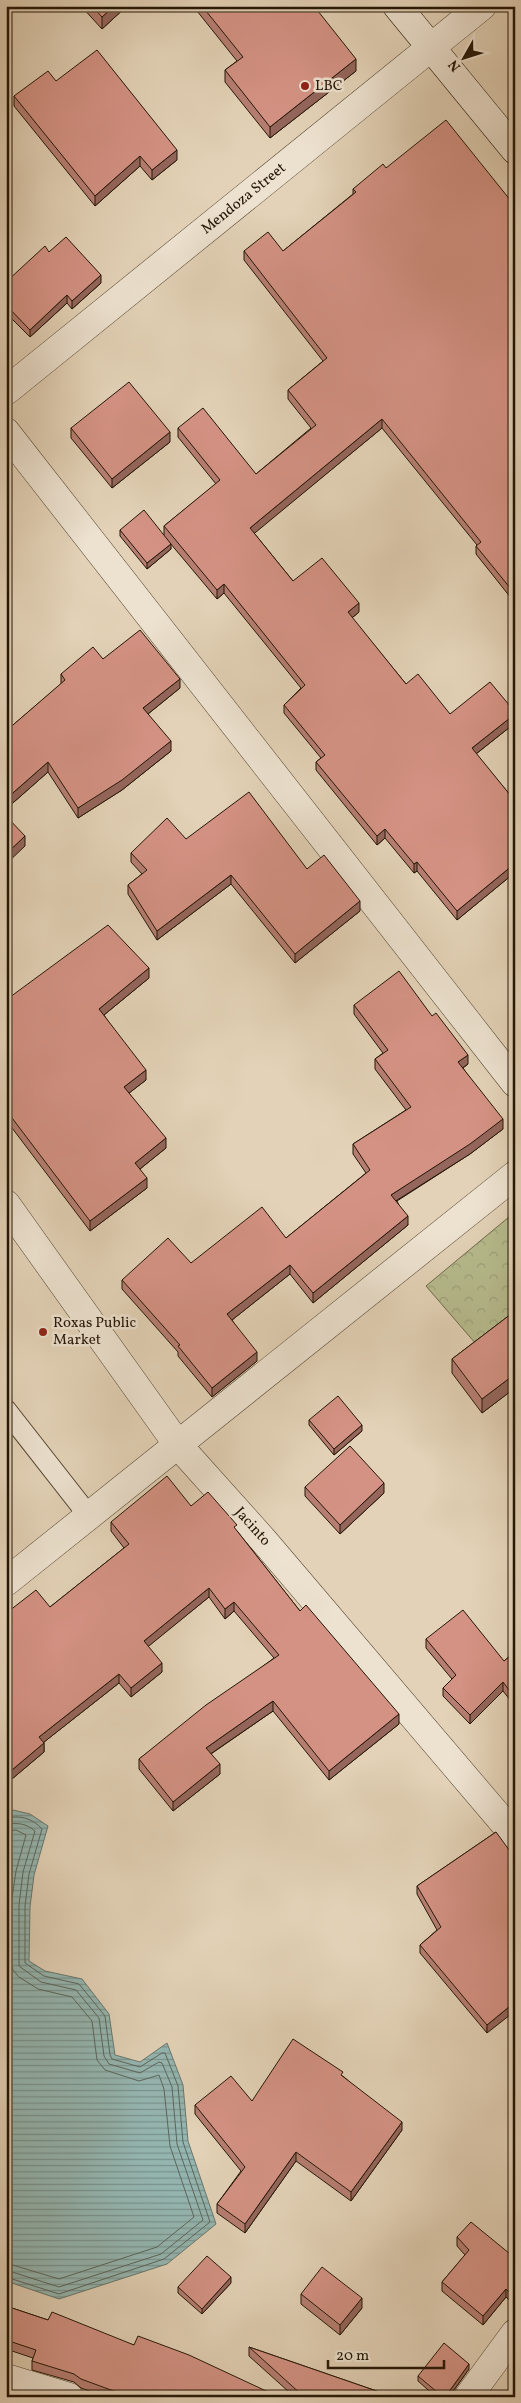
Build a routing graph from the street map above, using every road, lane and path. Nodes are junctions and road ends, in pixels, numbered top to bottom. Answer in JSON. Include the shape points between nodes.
{"nodes":[{"id":1,"x":397,"y":6,"type":"edge"},
{"id":2,"x":482,"y":6,"type":"edge"},
{"id":3,"x":431,"y":48,"type":"junction"},
{"id":4,"x":515,"y":150,"type":"edge"},
{"id":5,"x":6,"y":391,"type":"edge"},
{"id":6,"x":6,"y":432,"type":"edge"},
{"id":7,"x":515,"y":1083,"type":"edge"},
{"id":8,"x":515,"y":1175,"type":"edge"},
{"id":9,"x":6,"y":1204,"type":"edge"},
{"id":10,"x":6,"y":1410,"type":"edge"},
{"id":11,"x":178,"y":1445,"type":"junction"},
{"id":12,"x":89,"y":1516,"type":"junction"},
{"id":13,"x":6,"y":1582,"type":"edge"},
{"id":14,"x":515,"y":1836,"type":"edge"},
{"id":15,"x":515,"y":2333,"type":"edge"},
{"id":16,"x":6,"y":2378,"type":"edge"},
{"id":17,"x":69,"y":2397,"type":"edge"},
{"id":18,"x":468,"y":2397,"type":"edge"}],
"edges":[{"from":1,"to":3,"type":"street"},
{"from":2,"to":3,"type":"street","name":"Mendoza Street"},
{"from":3,"to":4,"type":"street"},
{"from":3,"to":5,"type":"street","name":"Mendoza Street"},
{"from":6,"to":7,"type":"street"},
{"from":8,"to":11,"type":"street"},
{"from":9,"to":11,"type":"street","name":"Jacinto"},
{"from":10,"to":12,"type":"lane"},
{"from":11,"to":12,"type":"street"},
{"from":11,"to":14,"type":"street","name":"Jacinto"},
{"from":12,"to":13,"type":"street"},
{"from":15,"to":18,"type":"street"},
{"from":16,"to":17,"type":"street"}]}
